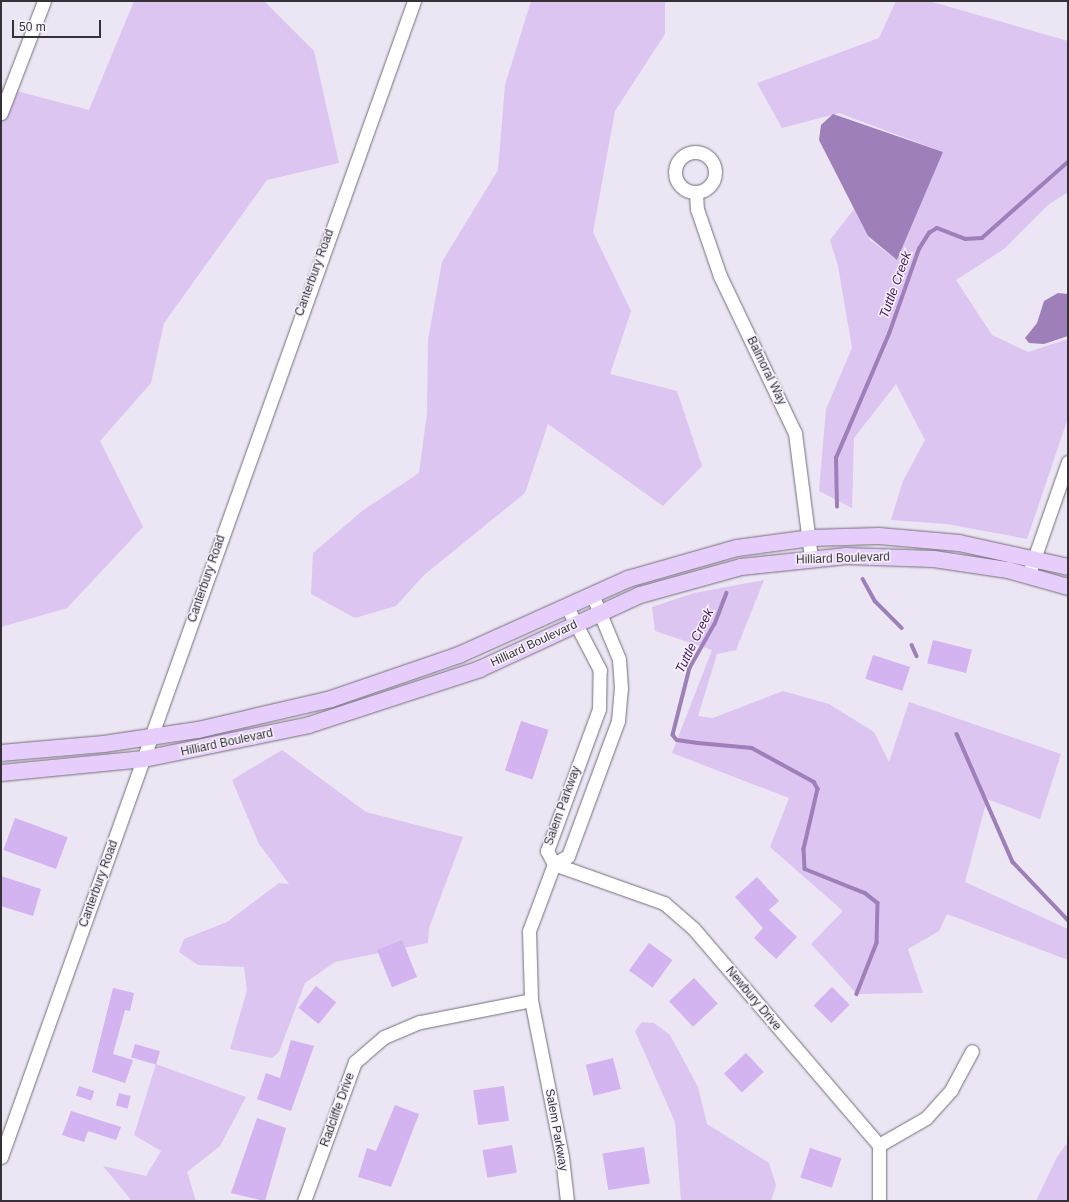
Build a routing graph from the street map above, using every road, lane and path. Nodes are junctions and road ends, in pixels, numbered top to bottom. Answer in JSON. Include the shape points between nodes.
{"nodes":[{"id":1,"x":44,"y":1,"type":"edge"},
{"id":2,"x":414,"y":1,"type":"edge"},
{"id":3,"x":1,"y":113,"type":"edge"},
{"id":4,"x":696,"y":192,"type":"dead end"},
{"id":5,"x":1068,"y":462,"type":"edge"},
{"id":6,"x":811,"y":538,"type":"junction"},
{"id":7,"x":1033,"y":557,"type":"junction"},
{"id":8,"x":811,"y":558,"type":"junction"},
{"id":9,"x":1068,"y":567,"type":"edge"},
{"id":10,"x":1028,"y":576,"type":"junction"},
{"id":11,"x":1068,"y":587,"type":"edge"},
{"id":12,"x":592,"y":594,"type":"junction"},
{"id":13,"x":566,"y":605,"type":"junction"},
{"id":14,"x":601,"y":613,"type":"junction"},
{"id":15,"x":575,"y":625,"type":"junction"},
{"id":16,"x":152,"y":737,"type":"junction"},
{"id":17,"x":1,"y":753,"type":"edge"},
{"id":18,"x":144,"y":759,"type":"junction"},
{"id":19,"x":1,"y":772,"type":"edge"},
{"id":20,"x":554,"y":864,"type":"junction"},
{"id":21,"x":531,"y":1000,"type":"junction"},
{"id":22,"x":972,"y":1051,"type":"dead end"},
{"id":23,"x":879,"y":1145,"type":"junction"},
{"id":24,"x":1,"y":1157,"type":"edge"},
{"id":25,"x":304,"y":1201,"type":"edge"},
{"id":26,"x":567,"y":1201,"type":"edge"},
{"id":27,"x":879,"y":1201,"type":"edge"}],
"edges":[{"from":1,"to":3,"type":"street"},
{"from":2,"to":16,"type":"street","name":"Canterbury Road"},
{"from":4,"to":6,"type":"street","name":"Balmoral Way","via":[[696,209],[720,276],[795,432]]},
{"from":5,"to":7,"type":"street"},
{"from":6,"to":7,"type":"main road","name":"Hilliard Boulevard","via":[[915,538]]},
{"from":6,"to":8,"type":"street","name":"Balmoral Way"},
{"from":6,"to":12,"type":"main road","name":"Hilliard Boulevard","via":[[696,557]]},
{"from":7,"to":9,"type":"main road","name":"Hilliard Boulevard"},
{"from":7,"to":10,"type":"street"},
{"from":8,"to":10,"type":"main road","name":"Hilliard Boulevard","via":[[934,559]]},
{"from":8,"to":14,"type":"main road","name":"Hilliard Boulevard","via":[[706,575],[640,596]]},
{"from":10,"to":11,"type":"main road","name":"Hilliard Boulevard"},
{"from":12,"to":13,"type":"main road","name":"Hilliard Boulevard"},
{"from":12,"to":14,"type":"street"},
{"from":13,"to":15,"type":"street","name":"Salem Parkway"},
{"from":13,"to":16,"type":"main road","name":"Hilliard Boulevard","via":[[459,655],[346,694],[246,720]]},
{"from":14,"to":15,"type":"main road","name":"Hilliard Boulevard"},
{"from":14,"to":20,"type":"street","via":[[619,659],[621,688],[618,721],[568,856]]},
{"from":15,"to":18,"type":"main road","name":"Hilliard Boulevard","via":[[480,668],[309,725]]},
{"from":15,"to":20,"type":"street","name":"Salem Parkway","via":[[600,670],[599,709],[546,851]]},
{"from":16,"to":17,"type":"main road","name":"Hilliard Boulevard"},
{"from":16,"to":18,"type":"street","name":"Canterbury Road"},
{"from":18,"to":19,"type":"main road","name":"Hilliard Boulevard"},
{"from":18,"to":24,"type":"street","name":"Canterbury Road"},
{"from":20,"to":21,"type":"street","name":"Salem Parkway","via":[[529,930]]},
{"from":20,"to":23,"type":"street","name":"Newbury Drive","via":[[664,903],[693,928]]},
{"from":21,"to":25,"type":"street","name":"Radcliffe Drive","via":[[420,1022],[384,1038],[355,1062]]},
{"from":21,"to":26,"type":"street","name":"Salem Parkway","via":[[562,1157]]},
{"from":22,"to":23,"type":"street","via":[[951,1090],[926,1118]]},
{"from":23,"to":27,"type":"street"}]}
